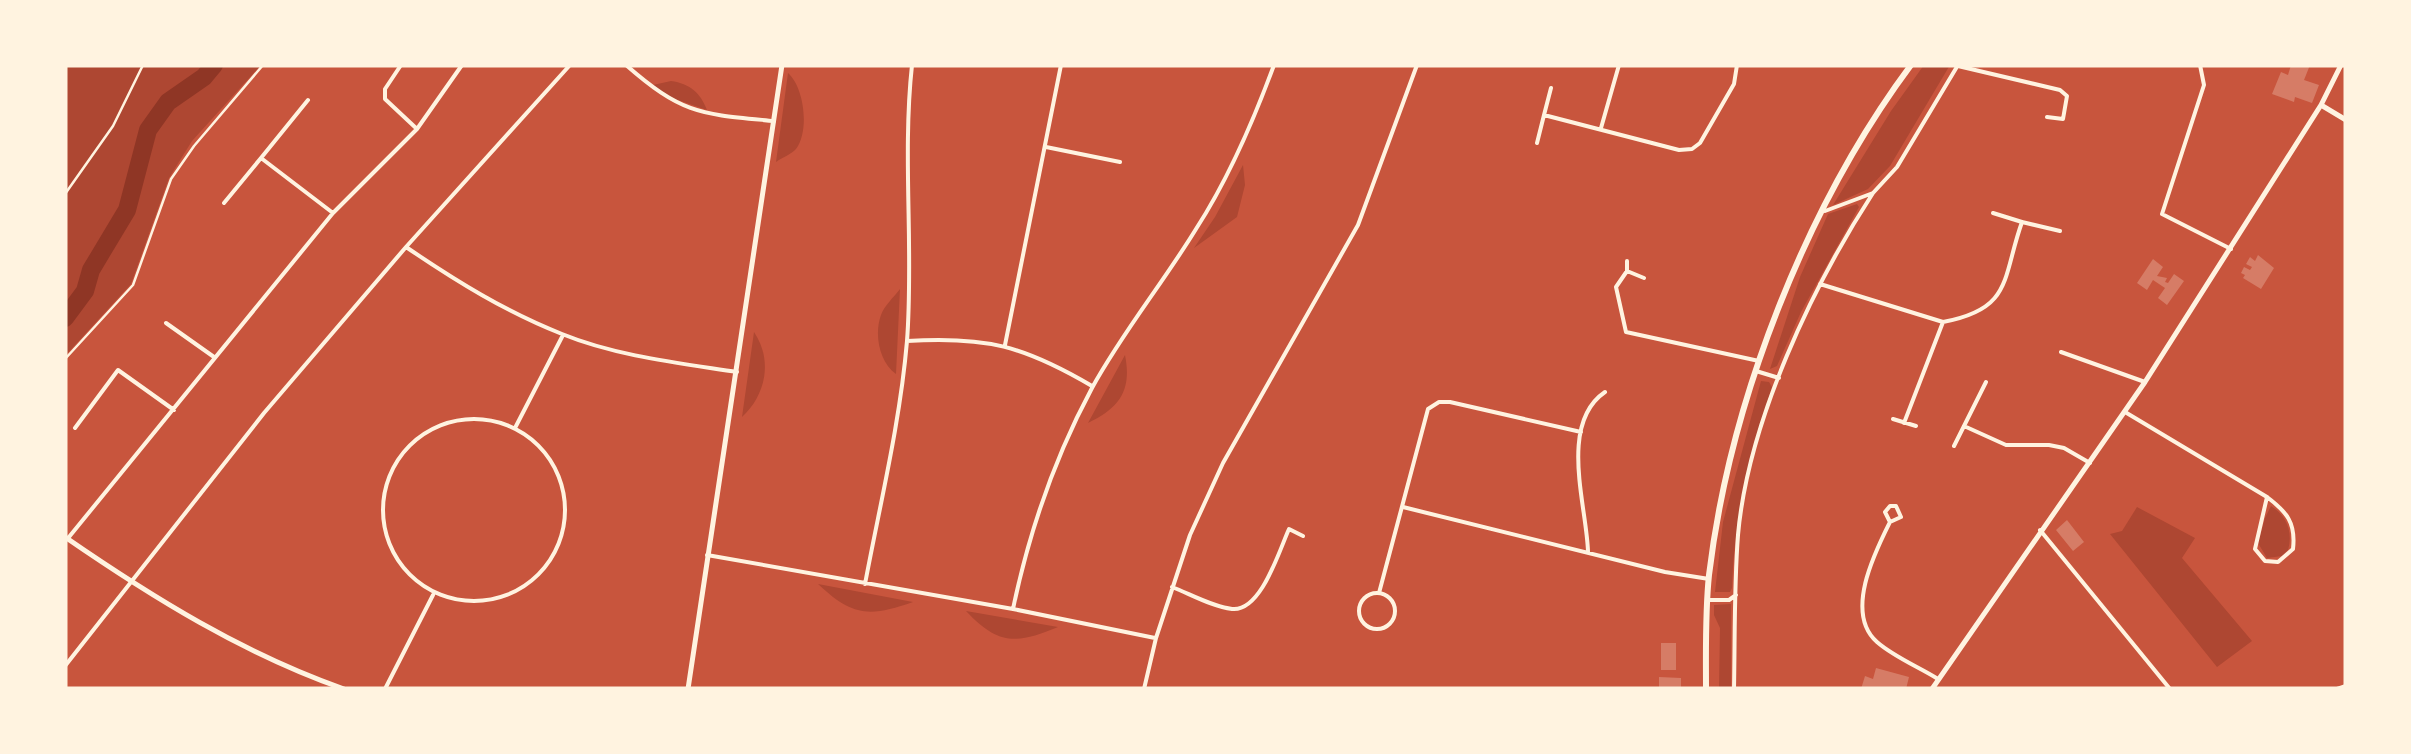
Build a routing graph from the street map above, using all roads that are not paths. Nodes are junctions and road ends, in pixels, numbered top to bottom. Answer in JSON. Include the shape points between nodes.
{"nodes":[{"id":1,"x":401,"y":65,"type":"edge"},
{"id":2,"x":462,"y":65,"type":"edge"},
{"id":3,"x":570,"y":65,"type":"edge"},
{"id":4,"x":626,"y":65,"type":"edge"},
{"id":5,"x":782,"y":65,"type":"edge"},
{"id":6,"x":912,"y":65,"type":"edge"},
{"id":7,"x":1061,"y":65,"type":"edge"},
{"id":8,"x":1274,"y":65,"type":"edge"},
{"id":9,"x":1417,"y":65,"type":"edge"},
{"id":10,"x":1619,"y":65,"type":"edge"},
{"id":11,"x":1737,"y":65,"type":"edge"},
{"id":12,"x":1911,"y":65,"type":"edge"},
{"id":13,"x":1958,"y":65,"type":"edge"},
{"id":14,"x":2200,"y":65,"type":"edge"},
{"id":15,"x":2341,"y":65,"type":"edge"},
{"id":16,"x":1551,"y":88,"type":"dead end"},
{"id":17,"x":308,"y":100,"type":"dead end"},
{"id":18,"x":2321,"y":105,"type":"junction"},
{"id":19,"x":1544,"y":115,"type":"junction"},
{"id":20,"x":2048,"y":116,"type":"dead end"},
{"id":21,"x":2345,"y":116,"type":"edge"},
{"id":22,"x":774,"y":120,"type":"junction"},
{"id":23,"x":417,"y":129,"type":"junction"},
{"id":24,"x":1600,"y":129,"type":"junction"},
{"id":25,"x":1537,"y":144,"type":"dead end"},
{"id":26,"x":1046,"y":147,"type":"junction"},
{"id":27,"x":261,"y":158,"type":"junction"},
{"id":28,"x":1120,"y":162,"type":"dead end"},
{"id":29,"x":1873,"y":194,"type":"junction"},
{"id":30,"x":224,"y":202,"type":"dead end"},
{"id":31,"x":1823,"y":211,"type":"junction"},
{"id":32,"x":333,"y":213,"type":"junction"},
{"id":33,"x":1993,"y":213,"type":"dead end"},
{"id":34,"x":2022,"y":222,"type":"junction"},
{"id":35,"x":2060,"y":231,"type":"dead end"},
{"id":36,"x":406,"y":247,"type":"junction"},
{"id":37,"x":2231,"y":249,"type":"junction"},
{"id":38,"x":1628,"y":261,"type":"dead end"},
{"id":39,"x":1627,"y":271,"type":"junction"},
{"id":40,"x":1644,"y":278,"type":"dead end"},
{"id":41,"x":1820,"y":284,"type":"junction"},
{"id":42,"x":166,"y":322,"type":"dead end"},
{"id":43,"x":1943,"y":322,"type":"junction"},
{"id":44,"x":564,"y":335,"type":"junction"},
{"id":45,"x":907,"y":341,"type":"junction"},
{"id":46,"x":1006,"y":345,"type":"junction"},
{"id":47,"x":2061,"y":352,"type":"dead end"},
{"id":48,"x":214,"y":357,"type":"junction"},
{"id":49,"x":1759,"y":361,"type":"junction"},
{"id":50,"x":737,"y":372,"type":"junction"},
{"id":51,"x":1756,"y":372,"type":"junction"},
{"id":52,"x":1778,"y":378,"type":"junction"},
{"id":53,"x":1986,"y":382,"type":"dead end"},
{"id":54,"x":2145,"y":382,"type":"junction"},
{"id":55,"x":1093,"y":387,"type":"junction"},
{"id":56,"x":1605,"y":392,"type":"dead end"},
{"id":57,"x":174,"y":410,"type":"junction"},
{"id":58,"x":2125,"y":412,"type":"junction"},
{"id":59,"x":1894,"y":419,"type":"dead end"},
{"id":60,"x":1904,"y":423,"type":"junction"},
{"id":61,"x":1916,"y":426,"type":"dead end"},
{"id":62,"x":1964,"y":426,"type":"junction"},
{"id":63,"x":75,"y":428,"type":"dead end"},
{"id":64,"x":516,"y":428,"type":"junction"},
{"id":65,"x":1581,"y":432,"type":"junction"},
{"id":66,"x":1954,"y":446,"type":"dead end"},
{"id":67,"x":2090,"y":463,"type":"junction"},
{"id":68,"x":2267,"y":497,"type":"junction"},
{"id":69,"x":1404,"y":507,"type":"junction"},
{"id":70,"x":1890,"y":522,"type":"dead end"},
{"id":71,"x":2040,"y":530,"type":"junction"},
{"id":72,"x":1302,"y":536,"type":"dead end"},
{"id":73,"x":66,"y":538,"type":"edge"},
{"id":74,"x":1588,"y":552,"type":"junction"},
{"id":75,"x":707,"y":555,"type":"junction"},
{"id":76,"x":1709,"y":579,"type":"junction"},
{"id":77,"x":132,"y":584,"type":"junction"},
{"id":78,"x":865,"y":584,"type":"junction"},
{"id":79,"x":1172,"y":587,"type":"junction"},
{"id":80,"x":434,"y":593,"type":"junction"},
{"id":81,"x":1379,"y":593,"type":"junction"},
{"id":82,"x":1736,"y":596,"type":"junction"},
{"id":83,"x":1707,"y":600,"type":"junction"},
{"id":84,"x":1013,"y":609,"type":"junction"},
{"id":85,"x":1156,"y":638,"type":"junction"},
{"id":86,"x":65,"y":666,"type":"edge"},
{"id":87,"x":1938,"y":679,"type":"junction"},
{"id":88,"x":2346,"y":686,"type":"edge"},
{"id":89,"x":344,"y":689,"type":"edge"},
{"id":90,"x":385,"y":689,"type":"edge"},
{"id":91,"x":688,"y":689,"type":"edge"},
{"id":92,"x":1144,"y":689,"type":"edge"},
{"id":93,"x":1706,"y":689,"type":"edge"},
{"id":94,"x":1734,"y":689,"type":"edge"},
{"id":95,"x":1932,"y":689,"type":"edge"},
{"id":96,"x":2170,"y":689,"type":"edge"},
{"id":97,"x":2336,"y":689,"type":"edge"}],
"edges":[{"from":1,"to":23,"type":"street","via":[[384,88],[385,99]]},
{"from":2,"to":23,"type":"street"},
{"from":3,"to":36,"type":"street"},
{"from":4,"to":22,"type":"street","via":[[668,100],[695,112]]},
{"from":5,"to":22,"type":"street"},
{"from":6,"to":45,"type":"street"},
{"from":7,"to":26,"type":"street"},
{"from":8,"to":55,"type":"street","via":[[1233,165]]},
{"from":9,"to":79,"type":"street","via":[[1358,226],[1223,463]]},
{"from":10,"to":24,"type":"street"},
{"from":11,"to":24,"type":"street","via":[[1734,84],[1692,150]]},
{"from":12,"to":31,"type":"main road"},
{"from":13,"to":20,"type":"street","via":[[2060,90],[2067,96],[2063,120]]},
{"from":13,"to":29,"type":"street","via":[[1898,167]]},
{"from":14,"to":37,"type":"street","via":[[2204,85],[2162,214]]},
{"from":15,"to":18,"type":"street"},
{"from":16,"to":19,"type":"street"},
{"from":17,"to":27,"type":"street"},
{"from":18,"to":21,"type":"street"},
{"from":18,"to":37,"type":"street"},
{"from":19,"to":24,"type":"street"},
{"from":19,"to":25,"type":"street"},
{"from":22,"to":50,"type":"street"},
{"from":23,"to":32,"type":"street"},
{"from":26,"to":28,"type":"street"},
{"from":26,"to":46,"type":"street"},
{"from":27,"to":30,"type":"street"},
{"from":27,"to":32,"type":"street"},
{"from":29,"to":31,"type":"street"},
{"from":29,"to":41,"type":"street"},
{"from":31,"to":49,"type":"main road"},
{"from":32,"to":48,"type":"street"},
{"from":33,"to":34,"type":"street"},
{"from":34,"to":35,"type":"street"},
{"from":34,"to":43,"type":"street","via":[[1996,300]]},
{"from":36,"to":44,"type":"street","via":[[470,291]]},
{"from":36,"to":77,"type":"street"},
{"from":37,"to":54,"type":"street"},
{"from":38,"to":39,"type":"street"},
{"from":39,"to":40,"type":"street"},
{"from":39,"to":49,"type":"street","via":[[1616,287],[1626,332]]},
{"from":41,"to":43,"type":"street"},
{"from":41,"to":52,"type":"street"},
{"from":42,"to":48,"type":"street"},
{"from":43,"to":60,"type":"street"},
{"from":44,"to":50,"type":"street"},
{"from":44,"to":64,"type":"street"},
{"from":45,"to":46,"type":"street"},
{"from":45,"to":78,"type":"street"},
{"from":46,"to":55,"type":"street"},
{"from":47,"to":54,"type":"street"},
{"from":48,"to":57,"type":"street"},
{"from":49,"to":51,"type":"main road"},
{"from":50,"to":75,"type":"street"},
{"from":51,"to":52,"type":"street"},
{"from":51,"to":76,"type":"main road","via":[[1724,484]]},
{"from":52,"to":82,"type":"street","via":[[1746,487]]},
{"from":53,"to":62,"type":"street"},
{"from":54,"to":58,"type":"street"},
{"from":55,"to":84,"type":"street","via":[[1052,473]]},
{"from":56,"to":65,"type":"street"},
{"from":57,"to":63,"type":"street","via":[[118,370]]},
{"from":57,"to":73,"type":"street"},
{"from":58,"to":67,"type":"street"},
{"from":58,"to":68,"type":"street"},
{"from":59,"to":60,"type":"street"},
{"from":60,"to":61,"type":"street"},
{"from":62,"to":66,"type":"street"},
{"from":62,"to":67,"type":"street","via":[[2006,445],[2064,448]]},
{"from":64,"to":80,"type":"street","via":[[537,443],[563,488],[566,513],[550,562],[510,595],[485,602]]},
{"from":64,"to":80,"type":"street","via":[[472,418],[450,422],[420,436],[396,460],[382,502],[388,546],[415,581]]},
{"from":65,"to":69,"type":"street","via":[[1438,402],[1428,409]]},
{"from":65,"to":74,"type":"street"},
{"from":67,"to":71,"type":"street"},
{"from":68,"to":68,"type":"street","via":[[2294,529],[2294,549],[2278,562],[2265,561],[2255,549]]},
{"from":69,"to":74,"type":"street"},
{"from":69,"to":81,"type":"street"},
{"from":70,"to":87,"type":"street","via":[[1864,590],[1867,626],[1877,642]]},
{"from":71,"to":87,"type":"street"},
{"from":71,"to":96,"type":"street"},
{"from":72,"to":79,"type":"street","via":[[1289,530],[1264,585],[1242,608]]},
{"from":73,"to":77,"type":"street"},
{"from":74,"to":76,"type":"street"},
{"from":75,"to":78,"type":"street"},
{"from":75,"to":91,"type":"street"},
{"from":76,"to":83,"type":"main road"},
{"from":77,"to":86,"type":"street"},
{"from":77,"to":89,"type":"street"},
{"from":78,"to":84,"type":"street"},
{"from":79,"to":85,"type":"street"},
{"from":80,"to":90,"type":"street"},
{"from":81,"to":81,"type":"street","via":[[1395,611],[1389,625],[1374,630],[1362,622],[1359,606]]},
{"from":82,"to":83,"type":"street"},
{"from":82,"to":94,"type":"street"},
{"from":83,"to":93,"type":"main road"},
{"from":84,"to":85,"type":"street"},
{"from":85,"to":92,"type":"street"},
{"from":87,"to":95,"type":"street"},
{"from":88,"to":97,"type":"street"}]}
